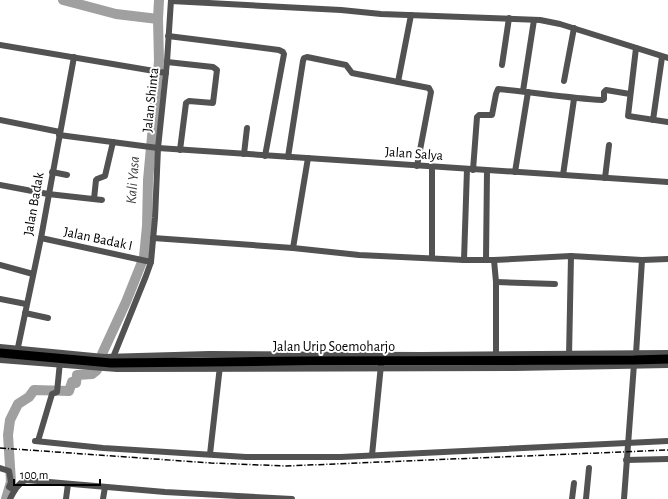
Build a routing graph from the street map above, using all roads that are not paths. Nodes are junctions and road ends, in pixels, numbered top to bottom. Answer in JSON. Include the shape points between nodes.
{"nodes":[{"id":1,"x":171,"y":0,"type":"edge"},
{"id":2,"x":411,"y":15,"type":"junction"},
{"id":3,"x":509,"y":18,"type":"junction"},
{"id":4,"x":534,"y":20,"type":"junction"},
{"id":5,"x":574,"y":28,"type":"junction"},
{"id":6,"x":168,"y":36,"type":"junction"},
{"id":7,"x":0,"y":45,"type":"edge"},
{"id":8,"x":636,"y":48,"type":"junction"},
{"id":9,"x":74,"y":57,"type":"junction"},
{"id":10,"x":665,"y":57,"type":"edge"},
{"id":11,"x":167,"y":62,"type":"junction"},
{"id":12,"x":502,"y":65,"type":"dead end"},
{"id":13,"x":165,"y":73,"type":"junction"},
{"id":14,"x":564,"y":81,"type":"dead end"},
{"id":15,"x":398,"y":82,"type":"junction"},
{"id":16,"x":526,"y":92,"type":"junction"},
{"id":17,"x":630,"y":94,"type":"junction"},
{"id":18,"x":574,"y":99,"type":"junction"},
{"id":19,"x":0,"y":120,"type":"edge"},
{"id":20,"x":654,"y":120,"type":"junction"},
{"id":21,"x":668,"y":122,"type":"edge"},
{"id":22,"x":247,"y":128,"type":"dead end"},
{"id":23,"x":60,"y":134,"type":"junction"},
{"id":24,"x":113,"y":142,"type":"junction"},
{"id":25,"x":609,"y":145,"type":"dead end"},
{"id":26,"x":156,"y":148,"type":"junction"},
{"id":27,"x":180,"y":150,"type":"junction"},
{"id":28,"x":244,"y":154,"type":"junction"},
{"id":29,"x":265,"y":156,"type":"junction"},
{"id":30,"x":288,"y":157,"type":"junction"},
{"id":31,"x":308,"y":158,"type":"junction"},
{"id":32,"x":417,"y":166,"type":"junction"},
{"id":33,"x":432,"y":167,"type":"junction"},
{"id":34,"x":470,"y":170,"type":"junction"},
{"id":35,"x":487,"y":171,"type":"junction"},
{"id":36,"x":52,"y":172,"type":"junction"},
{"id":37,"x":515,"y":172,"type":"junction"},
{"id":38,"x":67,"y":175,"type":"dead end"},
{"id":39,"x":563,"y":176,"type":"junction"},
{"id":40,"x":605,"y":178,"type":"junction"},
{"id":41,"x":668,"y":182,"type":"edge"},
{"id":42,"x":0,"y":185,"type":"edge"},
{"id":43,"x":48,"y":194,"type":"junction"},
{"id":44,"x":94,"y":199,"type":"junction"},
{"id":45,"x":102,"y":200,"type":"dead end"},
{"id":46,"x":41,"y":238,"type":"junction"},
{"id":47,"x":153,"y":238,"type":"junction"},
{"id":48,"x":293,"y":248,"type":"junction"},
{"id":49,"x":571,"y":256,"type":"junction"},
{"id":50,"x":432,"y":257,"type":"junction"},
{"id":51,"x":668,"y":259,"type":"edge"},
{"id":52,"x":464,"y":260,"type":"junction"},
{"id":53,"x":486,"y":260,"type":"junction"},
{"id":54,"x":494,"y":260,"type":"junction"},
{"id":55,"x":642,"y":260,"type":"junction"},
{"id":56,"x":146,"y":261,"type":"junction"},
{"id":57,"x":0,"y":265,"type":"edge"},
{"id":58,"x":33,"y":274,"type":"junction"},
{"id":59,"x":496,"y":282,"type":"junction"},
{"id":60,"x":555,"y":284,"type":"dead end"},
{"id":61,"x":0,"y":299,"type":"edge"},
{"id":62,"x":26,"y":304,"type":"junction"},
{"id":63,"x":25,"y":313,"type":"junction"},
{"id":64,"x":48,"y":318,"type":"dead end"},
{"id":65,"x":0,"y":347,"type":"edge"},
{"id":66,"x":17,"y":352,"type":"junction"},
{"id":67,"x":0,"y":353,"type":"edge"},
{"id":68,"x":668,"y":353,"type":"edge"},
{"id":69,"x":569,"y":357,"type":"junction"},
{"id":70,"x":0,"y":358,"type":"edge"},
{"id":71,"x":495,"y":358,"type":"junction"},
{"id":72,"x":668,"y":359,"type":"edge"},
{"id":73,"x":112,"y":360,"type":"junction"},
{"id":74,"x":634,"y":361,"type":"junction"},
{"id":75,"x":60,"y":363,"type":"junction"},
{"id":76,"x":237,"y":364,"type":"junction"},
{"id":77,"x":668,"y":364,"type":"edge"},
{"id":78,"x":220,"y":367,"type":"junction"},
{"id":79,"x":380,"y":367,"type":"junction"},
{"id":80,"x":668,"y":441,"type":"edge"},
{"id":81,"x":627,"y":443,"type":"junction"},
{"id":82,"x":210,"y":454,"type":"junction"},
{"id":83,"x":372,"y":455,"type":"junction"},
{"id":84,"x":668,"y":459,"type":"edge"},
{"id":85,"x":626,"y":460,"type":"junction"},
{"id":86,"x":0,"y":468,"type":"edge"},
{"id":87,"x":589,"y":468,"type":"dead end"},
{"id":88,"x":574,"y":483,"type":"dead end"},
{"id":89,"x":68,"y":484,"type":"junction"},
{"id":90,"x":105,"y":487,"type":"junction"},
{"id":91,"x":13,"y":489,"type":"junction"},
{"id":92,"x":227,"y":497,"type":"edge"},
{"id":93,"x":10,"y":499,"type":"edge"},
{"id":94,"x":66,"y":499,"type":"edge"},
{"id":95,"x":103,"y":499,"type":"edge"},
{"id":96,"x":292,"y":499,"type":"edge"},
{"id":97,"x":572,"y":499,"type":"edge"},
{"id":98,"x":586,"y":499,"type":"edge"},
{"id":99,"x":624,"y":499,"type":"edge"}],
"edges":[{"from":1,"to":2,"type":"street"},
{"from":1,"to":6,"type":"street","name":"Jalan Shinta"},
{"from":2,"to":3,"type":"street"},
{"from":2,"to":15,"type":"street"},
{"from":3,"to":4,"type":"street"},
{"from":3,"to":12,"type":"street"},
{"from":4,"to":5,"type":"street"},
{"from":4,"to":16,"type":"street"},
{"from":5,"to":8,"type":"street"},
{"from":5,"to":14,"type":"street"},
{"from":6,"to":11,"type":"street","name":"Jalan Shinta"},
{"from":6,"to":29,"type":"street","via":[[283,52]]},
{"from":7,"to":9,"type":"street"},
{"from":8,"to":10,"type":"street"},
{"from":8,"to":17,"type":"street"},
{"from":9,"to":13,"type":"street"},
{"from":9,"to":23,"type":"street","name":"Jalan Badak"},
{"from":10,"to":20,"type":"street"},
{"from":11,"to":13,"type":"street","name":"Jalan Shinta"},
{"from":11,"to":27,"type":"street","via":[[213,67],[217,70],[213,103],[186,103]]},
{"from":13,"to":26,"type":"street","name":"Jalan Shinta"},
{"from":15,"to":30,"type":"street","via":[[352,73],[346,65],[306,57],[303,61]]},
{"from":15,"to":32,"type":"street","via":[[431,90]]},
{"from":16,"to":18,"type":"street"},
{"from":16,"to":34,"type":"street","via":[[498,90],[492,115],[477,116]]},
{"from":16,"to":37,"type":"street"},
{"from":17,"to":18,"type":"street","via":[[607,90],[604,92],[603,100]]},
{"from":17,"to":20,"type":"street","via":[[628,116]]},
{"from":18,"to":39,"type":"street"},
{"from":19,"to":23,"type":"street","name":"Jalan Salya"},
{"from":20,"to":21,"type":"street"},
{"from":22,"to":28,"type":"street"},
{"from":23,"to":24,"type":"street","name":"Jalan Salya"},
{"from":23,"to":36,"type":"street","name":"Jalan Badak"},
{"from":24,"to":26,"type":"street","name":"Jalan Salya"},
{"from":24,"to":44,"type":"street","via":[[105,176],[96,180]]},
{"from":25,"to":40,"type":"street"},
{"from":26,"to":27,"type":"street","name":"Jalan Salya"},
{"from":26,"to":47,"type":"street","name":"Jalan Shinta"},
{"from":27,"to":28,"type":"street","name":"Jalan Salya"},
{"from":28,"to":29,"type":"street","name":"Jalan Salya"},
{"from":29,"to":30,"type":"street","name":"Jalan Salya"},
{"from":30,"to":31,"type":"street","name":"Jalan Salya"},
{"from":31,"to":32,"type":"street","name":"Jalan Salya"},
{"from":31,"to":48,"type":"street"},
{"from":32,"to":33,"type":"street","name":"Jalan Salya"},
{"from":33,"to":34,"type":"street","name":"Jalan Salya"},
{"from":33,"to":50,"type":"street"},
{"from":34,"to":35,"type":"street","name":"Jalan Salya"},
{"from":34,"to":52,"type":"street"},
{"from":35,"to":37,"type":"street","name":"Jalan Salya"},
{"from":35,"to":53,"type":"street"},
{"from":36,"to":38,"type":"street"},
{"from":36,"to":43,"type":"street","name":"Jalan Badak"},
{"from":37,"to":39,"type":"street","name":"Jalan Salya"},
{"from":39,"to":40,"type":"street","name":"Jalan Salya"},
{"from":40,"to":41,"type":"street","name":"Jalan Salya"},
{"from":42,"to":43,"type":"street"},
{"from":43,"to":44,"type":"street"},
{"from":43,"to":46,"type":"street","name":"Jalan Badak"},
{"from":44,"to":45,"type":"street"},
{"from":46,"to":56,"type":"street","name":"Jalan Badak I"},
{"from":46,"to":58,"type":"street","name":"Jalan Badak"},
{"from":47,"to":48,"type":"street"},
{"from":47,"to":56,"type":"street","name":"Jalan Shinta"},
{"from":48,"to":50,"type":"street","via":[[359,255]]},
{"from":49,"to":54,"type":"street"},
{"from":49,"to":55,"type":"street"},
{"from":49,"to":69,"type":"street"},
{"from":50,"to":52,"type":"street"},
{"from":51,"to":55,"type":"street"},
{"from":52,"to":53,"type":"street"},
{"from":53,"to":54,"type":"street"},
{"from":54,"to":59,"type":"street"},
{"from":55,"to":74,"type":"street"},
{"from":56,"to":73,"type":"street","name":"Jalan Shinta","via":[[146,276]]},
{"from":57,"to":58,"type":"street"},
{"from":58,"to":62,"type":"street","name":"Jalan Badak"},
{"from":59,"to":60,"type":"street"},
{"from":59,"to":71,"type":"street"},
{"from":61,"to":62,"type":"street"},
{"from":62,"to":63,"type":"street","name":"Jalan Badak"},
{"from":63,"to":64,"type":"street"},
{"from":63,"to":66,"type":"street","name":"Jalan Badak"},
{"from":65,"to":66,"type":"street"},
{"from":66,"to":67,"type":"highway","name":"Jalan Urip Soemoharjo"},
{"from":66,"to":73,"type":"highway","name":"Jalan Urip Soemoharjo"},
{"from":68,"to":74,"type":"street"},
{"from":69,"to":71,"type":"highway","name":"Jalan Urip Soemoharjo"},
{"from":69,"to":74,"type":"highway","name":"Jalan Urip Soemoharjo"},
{"from":70,"to":75,"type":"highway","name":"Jalan Urip Soemoharjo"},
{"from":71,"to":73,"type":"street","via":[[209,354]]},
{"from":71,"to":76,"type":"highway","name":"Jalan Urip Soemoharjo"},
{"from":72,"to":74,"type":"highway","name":"Jalan Urip Soemoharjo"},
{"from":73,"to":76,"type":"highway","name":"Jalan Urip Soemoharjo"},
{"from":74,"to":77,"type":"highway","name":"Jalan Urip Soemoharjo"},
{"from":74,"to":79,"type":"highway","name":"Jalan Urip Soemoharjo"},
{"from":74,"to":81,"type":"street"},
{"from":75,"to":78,"type":"highway","name":"Jalan Urip Soemoharjo"},
{"from":75,"to":82,"type":"street","via":[[57,391],[52,394],[37,441],[103,448]]},
{"from":76,"to":78,"type":"highway","name":"Jalan Urip Soemoharjo"},
{"from":76,"to":79,"type":"highway","name":"Jalan Urip Soemoharjo"},
{"from":78,"to":79,"type":"street","via":[[286,370]]},
{"from":78,"to":82,"type":"street"},
{"from":79,"to":83,"type":"street"},
{"from":80,"to":81,"type":"street"},
{"from":81,"to":83,"type":"street"},
{"from":81,"to":85,"type":"street"},
{"from":82,"to":83,"type":"street","via":[[246,457]]},
{"from":84,"to":85,"type":"street"},
{"from":85,"to":99,"type":"street"},
{"from":86,"to":91,"type":"street","via":[[9,471]]},
{"from":87,"to":98,"type":"street"},
{"from":88,"to":97,"type":"street"},
{"from":89,"to":90,"type":"street"},
{"from":89,"to":91,"type":"street","via":[[26,480]]},
{"from":89,"to":94,"type":"street"},
{"from":90,"to":92,"type":"street"},
{"from":90,"to":95,"type":"street"},
{"from":91,"to":93,"type":"street"},
{"from":92,"to":96,"type":"street"}]}
